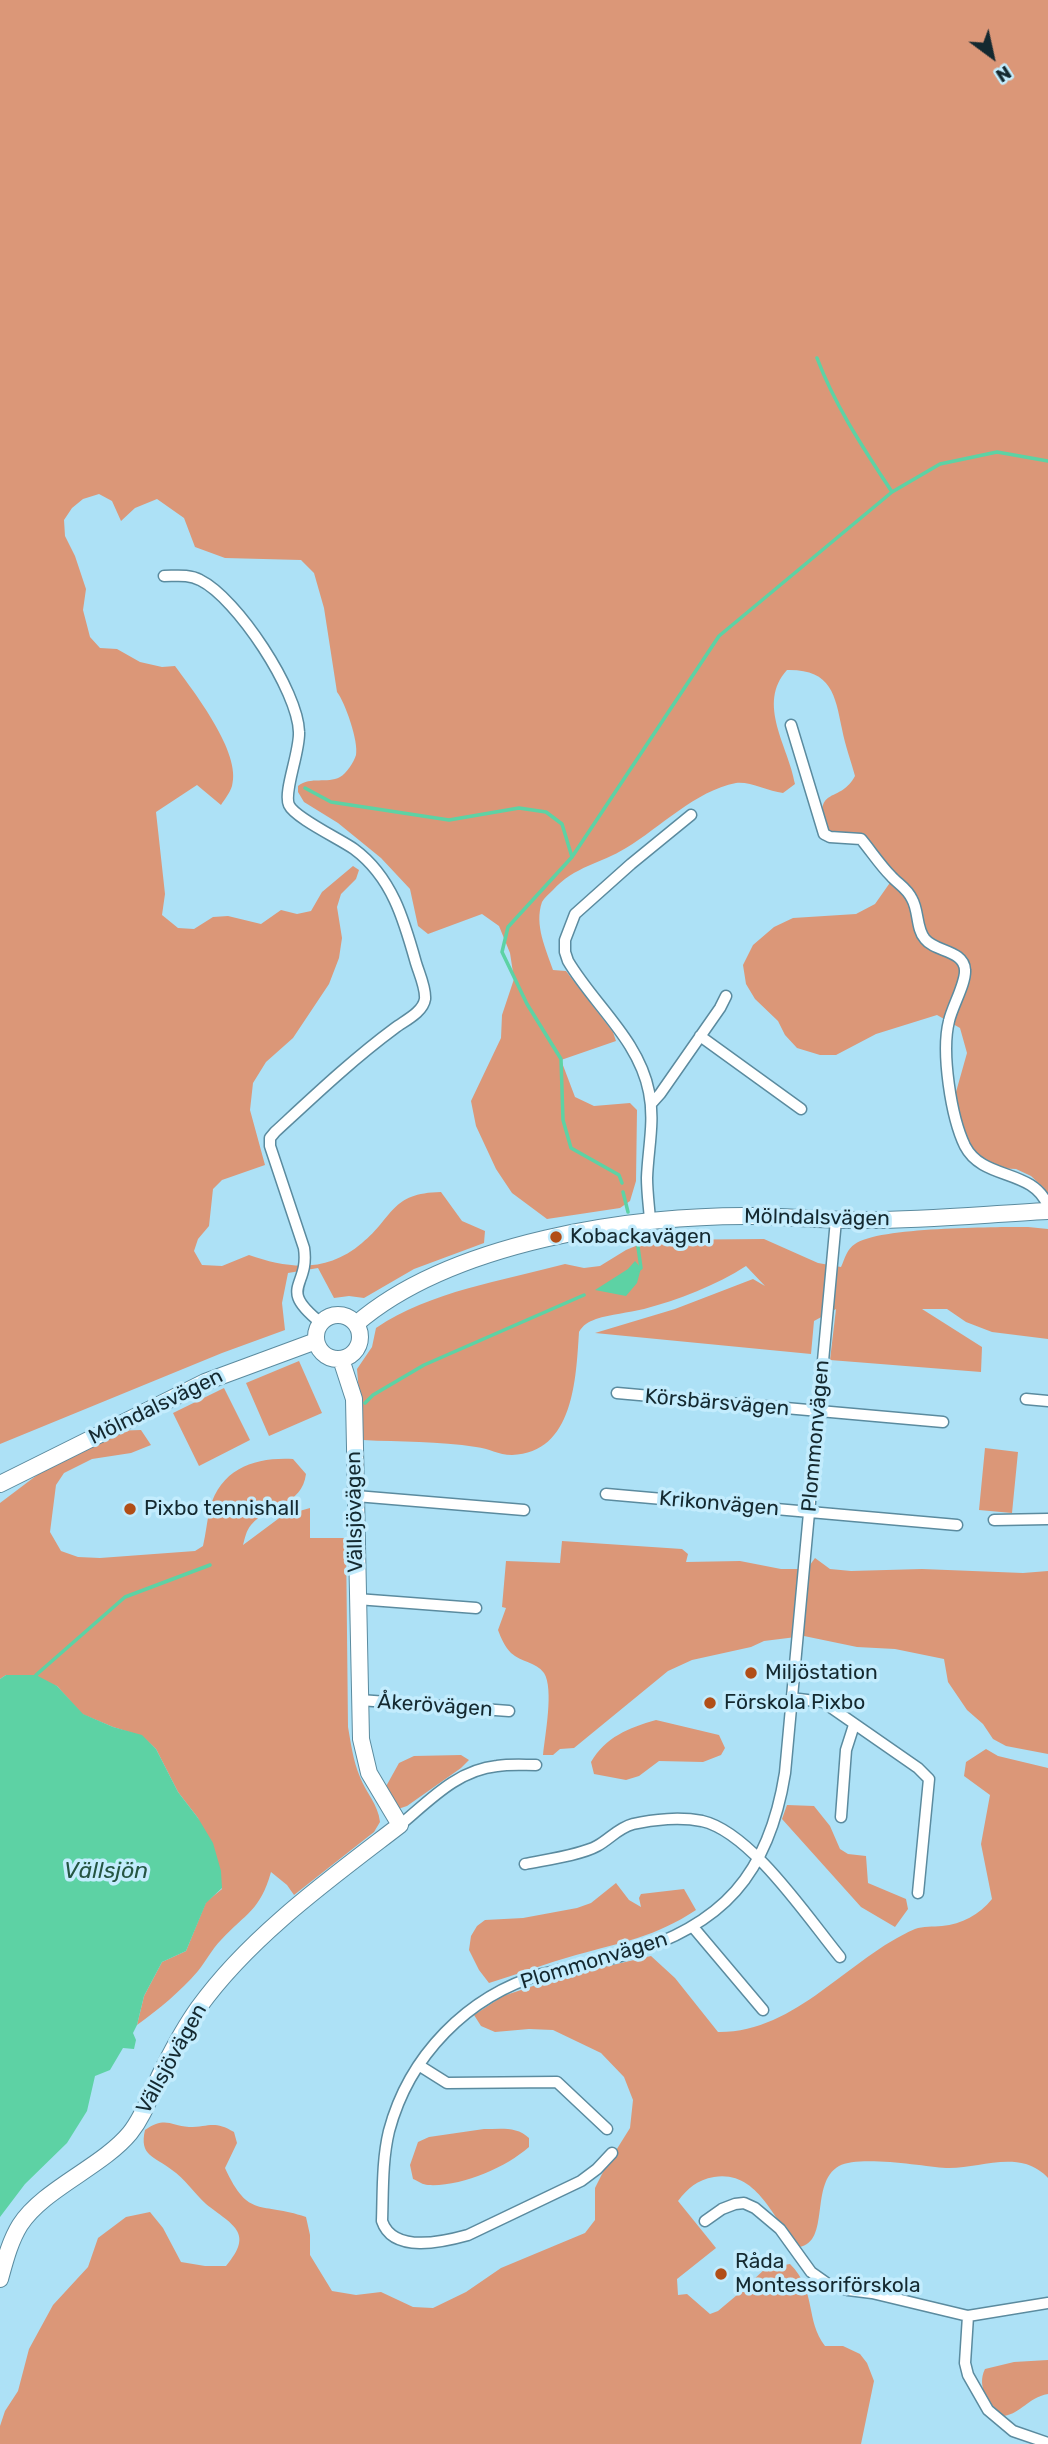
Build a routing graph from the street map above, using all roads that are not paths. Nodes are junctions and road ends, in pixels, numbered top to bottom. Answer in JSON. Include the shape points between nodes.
{"nodes":[{"id":1,"x":164,"y":576,"type":"dead end"},
{"id":2,"x":790,"y":725,"type":"dead end"},
{"id":3,"x":691,"y":815,"type":"dead end"},
{"id":4,"x":726,"y":996,"type":"dead end"},
{"id":5,"x":700,"y":1036,"type":"junction"},
{"id":6,"x":651,"y":1104,"type":"junction"},
{"id":7,"x":801,"y":1109,"type":"dead end"},
{"id":8,"x":1048,"y":1206,"type":"edge"},
{"id":9,"x":1048,"y":1211,"type":"edge"},
{"id":10,"x":650,"y":1220,"type":"junction"},
{"id":11,"x":836,"y":1220,"type":"junction"},
{"id":12,"x":321,"y":1323,"type":"junction"},
{"id":13,"x":356,"y":1324,"type":"junction"},
{"id":14,"x":316,"y":1341,"type":"junction"},
{"id":15,"x":341,"y":1359,"type":"junction"},
{"id":16,"x":617,"y":1393,"type":"dead end"},
{"id":17,"x":1026,"y":1399,"type":"dead end"},
{"id":18,"x":1048,"y":1401,"type":"edge"},
{"id":19,"x":818,"y":1412,"type":"junction"},
{"id":20,"x":943,"y":1422,"type":"dead end"},
{"id":21,"x":0,"y":1484,"type":"edge"},
{"id":22,"x":606,"y":1494,"type":"dead end"},
{"id":23,"x":356,"y":1496,"type":"junction"},
{"id":24,"x":524,"y":1510,"type":"dead end"},
{"id":25,"x":809,"y":1512,"type":"junction"},
{"id":26,"x":1048,"y":1519,"type":"edge"},
{"id":27,"x":994,"y":1520,"type":"dead end"},
{"id":28,"x":957,"y":1525,"type":"dead end"},
{"id":29,"x":357,"y":1599,"type":"junction"},
{"id":30,"x":476,"y":1608,"type":"dead end"},
{"id":31,"x":791,"y":1698,"type":"junction"},
{"id":32,"x":360,"y":1700,"type":"junction"},
{"id":33,"x":509,"y":1711,"type":"dead end"},
{"id":34,"x":854,"y":1725,"type":"junction"},
{"id":35,"x":536,"y":1765,"type":"dead end"},
{"id":36,"x":841,"y":1817,"type":"dead end"},
{"id":37,"x":400,"y":1825,"type":"junction"},
{"id":38,"x":759,"y":1858,"type":"junction"},
{"id":39,"x":525,"y":1864,"type":"dead end"},
{"id":40,"x":918,"y":1893,"type":"dead end"},
{"id":41,"x":693,"y":1927,"type":"junction"},
{"id":42,"x":840,"y":1957,"type":"dead end"},
{"id":43,"x":763,"y":2010,"type":"dead end"},
{"id":44,"x":420,"y":2066,"type":"junction"},
{"id":45,"x":607,"y":2129,"type":"dead end"},
{"id":46,"x":612,"y":2153,"type":"dead end"},
{"id":47,"x":705,"y":2221,"type":"dead end"},
{"id":48,"x":0,"y":2279,"type":"edge"},
{"id":49,"x":1048,"y":2303,"type":"edge"},
{"id":50,"x":968,"y":2316,"type":"junction"},
{"id":51,"x":1048,"y":2443,"type":"edge"}],
"edges":[{"from":1,"to":12,"type":"street","via":[[198,578],[206,583],[260,641],[300,730],[288,789],[290,806],[352,848],[382,876],[410,940],[425,996],[420,1010],[339,1074],[270,1138],[306,1259],[296,1294],[303,1308]]},
{"from":2,"to":8,"type":"street","via":[[824,834],[861,839],[909,893],[924,939],[963,964],[964,978],[947,1026],[947,1057],[953,1109],[965,1145],[981,1165],[1034,1187]]},
{"from":3,"to":6,"type":"street","via":[[575,914],[565,940],[565,952],[575,972],[629,1042]]},
{"from":4,"to":5,"type":"street"},
{"from":5,"to":6,"type":"street"},
{"from":5,"to":7,"type":"street"},
{"from":6,"to":10,"type":"street"},
{"from":9,"to":11,"type":"street","name":"Mölndalsvägen"},
{"from":10,"to":11,"type":"street","name":"Mölndalsvägen","via":[[756,1216]]},
{"from":10,"to":13,"type":"street","name":"Mölndalsvägen","via":[[528,1244],[443,1271],[400,1290]]},
{"from":11,"to":19,"type":"street","name":"Plommonvägen"},
{"from":12,"to":13,"type":"street","via":[[338,1315]]},
{"from":12,"to":14,"type":"street"},
{"from":13,"to":15,"type":"street","via":[[358,1345]]},
{"from":14,"to":15,"type":"street","via":[[327,1356]]},
{"from":14,"to":21,"type":"street","name":"Mölndalsvägen","via":[[205,1382]]},
{"from":15,"to":23,"type":"street","name":"Vällsjövägen","via":[[354,1399]]},
{"from":16,"to":19,"type":"street","name":"Körsbärsvägen"},
{"from":17,"to":18,"type":"street"},
{"from":19,"to":20,"type":"street","name":"Körsbärsvägen"},
{"from":19,"to":25,"type":"street","name":"Plommonvägen"},
{"from":22,"to":25,"type":"street","name":"Krikonvägen"},
{"from":23,"to":24,"type":"street"},
{"from":23,"to":29,"type":"street","name":"Vällsjövägen"},
{"from":25,"to":28,"type":"street","name":"Krikonvägen"},
{"from":25,"to":31,"type":"street","name":"Plommonvägen"},
{"from":26,"to":27,"type":"street"},
{"from":29,"to":30,"type":"street"},
{"from":29,"to":32,"type":"street","name":"Vällsjövägen"},
{"from":31,"to":34,"type":"street","via":[[823,1702]]},
{"from":31,"to":38,"type":"street","name":"Plommonvägen","via":[[779,1807]]},
{"from":32,"to":33,"type":"street","name":"Åkerövägen"},
{"from":32,"to":37,"type":"street","name":"Vällsjövägen","via":[[361,1739],[369,1773]]},
{"from":34,"to":36,"type":"street","via":[[846,1750]]},
{"from":34,"to":40,"type":"street","via":[[929,1779]]},
{"from":35,"to":37,"type":"street","name":"Vällsjövägen","via":[[497,1766],[467,1774],[452,1781]]},
{"from":37,"to":48,"type":"street","name":"Vällsjövägen","via":[[261,1937],[231,1967],[198,2009],[130,2133],[22,2222]]},
{"from":38,"to":39,"type":"street","via":[[730,1833],[703,1821],[680,1819],[621,1828],[595,1847]]},
{"from":38,"to":41,"type":"street","name":"Plommonvägen","via":[[726,1900]]},
{"from":38,"to":42,"type":"street"},
{"from":41,"to":43,"type":"street"},
{"from":41,"to":44,"type":"street","name":"Plommonvägen","via":[[624,1955],[540,1975],[504,1989],[449,2027]]},
{"from":44,"to":45,"type":"street","via":[[447,2083],[557,2082]]},
{"from":44,"to":46,"type":"street","name":"Plommonvägen","via":[[404,2091],[388,2133],[382,2221],[385,2230],[401,2241],[468,2235],[581,2181]]},
{"from":47,"to":50,"type":"street","via":[[722,2209],[744,2203],[780,2229],[811,2272],[828,2284]]},
{"from":49,"to":50,"type":"street"},
{"from":50,"to":51,"type":"street","via":[[965,2363],[988,2410],[1013,2431]]}]}
